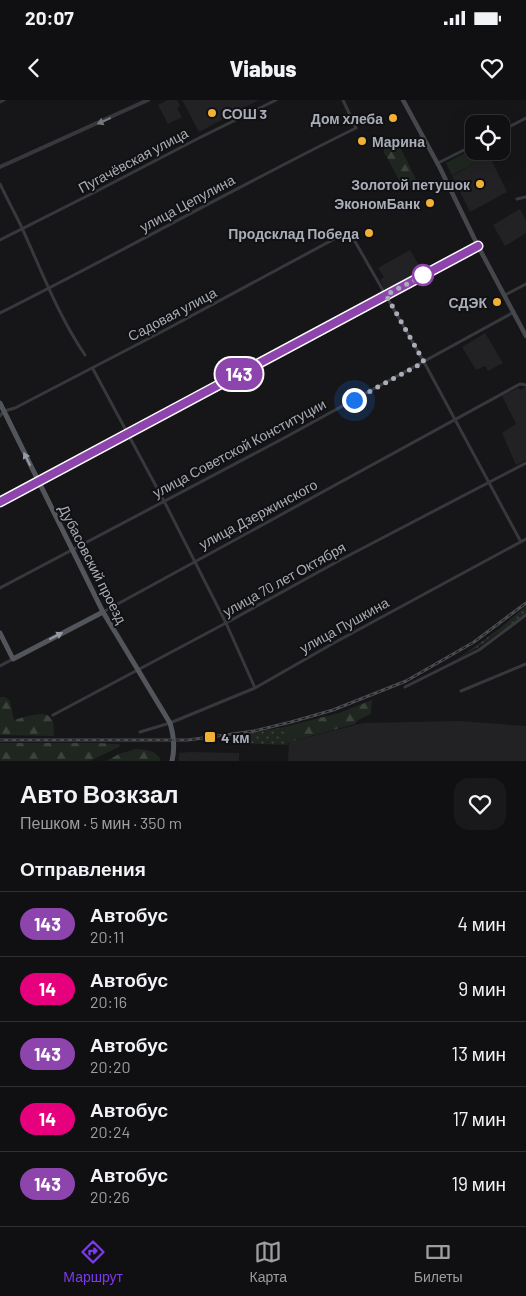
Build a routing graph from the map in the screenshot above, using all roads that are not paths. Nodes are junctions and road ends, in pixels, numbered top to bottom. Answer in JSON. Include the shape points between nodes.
{"nodes":[{"id":1,"x":4,"y":100,"type":"edge"},
{"id":2,"x":148,"y":100,"type":"edge"},
{"id":3,"x":276,"y":100,"type":"edge"},
{"id":4,"x":343,"y":100,"type":"edge"},
{"id":5,"x":403,"y":100,"type":"edge"},
{"id":6,"x":0,"y":102,"type":"edge"},
{"id":7,"x":526,"y":118,"type":"edge"},
{"id":8,"x":510,"y":126,"type":"edge"},
{"id":9,"x":465,"y":150,"type":"edge"},
{"id":10,"x":438,"y":164,"type":"junction"},
{"id":11,"x":0,"y":167,"type":"edge"},
{"id":12,"x":0,"y":184,"type":"edge"},
{"id":13,"x":526,"y":197,"type":"edge"},
{"id":14,"x":517,"y":199,"type":"dead end"},
{"id":15,"x":22,"y":229,"type":"junction"},
{"id":16,"x":0,"y":240,"type":"edge"},
{"id":17,"x":478,"y":246,"type":"junction"},
{"id":18,"x":526,"y":284,"type":"edge"},
{"id":19,"x":48,"y":289,"type":"junction"},
{"id":20,"x":386,"y":295,"type":"junction"},
{"id":21,"x":505,"y":295,"type":"junction"},
{"id":22,"x":514,"y":312,"type":"junction"},
{"id":23,"x":0,"y":313,"type":"edge"},
{"id":24,"x":526,"y":336,"type":"edge"},
{"id":25,"x":85,"y":355,"type":"dead end"},
{"id":26,"x":424,"y":362,"type":"junction"},
{"id":27,"x":93,"y":368,"type":"junction"},
{"id":28,"x":526,"y":385,"type":"edge"},
{"id":29,"x":0,"y":403,"type":"edge"},
{"id":30,"x":2,"y":411,"type":"edge"},
{"id":31,"x":0,"y":416,"type":"edge"},
{"id":32,"x":455,"y":419,"type":"junction"},
{"id":33,"x":127,"y":433,"type":"junction"},
{"id":34,"x":526,"y":462,"type":"edge"},
{"id":35,"x":38,"y":481,"type":"junction"},
{"id":36,"x":489,"y":481,"type":"junction"},
{"id":37,"x":164,"y":501,"type":"junction"},
{"id":38,"x":0,"y":502,"type":"edge"},
{"id":39,"x":526,"y":539,"type":"edge"},
{"id":40,"x":521,"y":542,"type":"junction"},
{"id":41,"x":72,"y":550,"type":"junction"},
{"id":42,"x":194,"y":562,"type":"junction"},
{"id":43,"x":0,"y":588,"type":"edge"},
{"id":44,"x":103,"y":612,"type":"junction"},
{"id":45,"x":526,"y":615,"type":"edge"},
{"id":46,"x":226,"y":623,"type":"junction"},
{"id":47,"x":0,"y":633,"type":"edge"},
{"id":48,"x":13,"y":659,"type":"junction"},
{"id":49,"x":526,"y":664,"type":"edge"},
{"id":50,"x":0,"y":666,"type":"edge"},
{"id":51,"x":138,"y":670,"type":"junction"},
{"id":52,"x":255,"y":688,"type":"junction"},
{"id":53,"x":404,"y":688,"type":"dead end"},
{"id":54,"x":461,"y":691,"type":"dead end"},
{"id":55,"x":53,"y":715,"type":"dead end"},
{"id":56,"x":170,"y":723,"type":"junction"},
{"id":57,"x":140,"y":732,"type":"dead end"},
{"id":58,"x":172,"y":761,"type":"edge"}],
"edges":[{"from":1,"to":6,"type":"street"},
{"from":2,"to":11,"type":"street","one_way":true},
{"from":3,"to":15,"type":"street","name":"Пугачёвская улица"},
{"from":4,"to":19,"type":"street","name":"улица Цепулина","via":[[356,128]]},
{"from":5,"to":10,"type":"main road"},
{"from":7,"to":8,"type":"street"},
{"from":9,"to":10,"type":"street"},
{"from":10,"to":17,"type":"main road"},
{"from":12,"to":15,"type":"street"},
{"from":13,"to":14,"type":"street"},
{"from":15,"to":16,"type":"street","name":"Пугачёвская улица"},
{"from":15,"to":19,"type":"street"},
{"from":17,"to":20,"type":"street"},
{"from":17,"to":21,"type":"main road"},
{"from":18,"to":21,"type":"street"},
{"from":19,"to":23,"type":"street","name":"улица Цепулина"},
{"from":19,"to":25,"type":"street"},
{"from":20,"to":26,"type":"street"},
{"from":20,"to":27,"type":"street","name":"Садовая улица","via":[[349,231]]},
{"from":20,"to":33,"type":"street"},
{"from":21,"to":22,"type":"main road"},
{"from":22,"to":24,"type":"main road"},
{"from":22,"to":26,"type":"street","name":"улица Советской Конституции"},
{"from":26,"to":32,"type":"street"},
{"from":26,"to":37,"type":"street","name":"улица Советской Конституции"},
{"from":27,"to":30,"type":"street","name":"Садовая улица","via":[[15,408]]},
{"from":27,"to":33,"type":"street"},
{"from":28,"to":32,"type":"street","name":"улица Дзержинского","via":[[520,384]]},
{"from":29,"to":30,"type":"main road","name":"Дубасовский проезд"},
{"from":30,"to":31,"type":"street","name":"Садовая улица"},
{"from":35,"to":30,"type":"main road","name":"Дубасовский проезд","one_way":true},
{"from":32,"to":36,"type":"street"},
{"from":32,"to":42,"type":"street","name":"улица Дзержинского"},
{"from":33,"to":35,"type":"street"},
{"from":33,"to":37,"type":"street"},
{"from":34,"to":36,"type":"street","name":"улица 70 лет Октября"},
{"from":35,"to":38,"type":"street"},
{"from":35,"to":41,"type":"main road","name":"Дубасовский проезд"},
{"from":36,"to":40,"type":"street"},
{"from":36,"to":46,"type":"street","name":"улица 70 лет Октября"},
{"from":37,"to":41,"type":"street","name":"улица Советской Конституции"},
{"from":37,"to":42,"type":"street"},
{"from":39,"to":40,"type":"street","name":"улица Пушкина"},
{"from":40,"to":52,"type":"street","name":"улица Пушкина"},
{"from":41,"to":43,"type":"street","name":"улица Советской Конституции"},
{"from":41,"to":44,"type":"main road","name":"Дубасовский проезд"},
{"from":42,"to":44,"type":"street","name":"улица Дзержинского"},
{"from":42,"to":46,"type":"street"},
{"from":48,"to":44,"type":"main road","name":"улица Дзержинского","one_way":true},
{"from":44,"to":51,"type":"main road","name":"Дубасовский проезд"},
{"from":45,"to":53,"type":"street","via":[[479,650]]},
{"from":46,"to":51,"type":"street","name":"улица 70 лет Октября"},
{"from":46,"to":52,"type":"street"},
{"from":47,"to":48,"type":"main road"},
{"from":48,"to":50,"type":"street","name":"улица Дзержинского"},
{"from":49,"to":54,"type":"street"},
{"from":51,"to":55,"type":"street","name":"улица 70 лет Октября"},
{"from":51,"to":56,"type":"main road","name":"Дубасовский проезд"},
{"from":52,"to":56,"type":"street","name":"улица Пушкина"},
{"from":56,"to":57,"type":"street","name":"улица Пушкина"},
{"from":56,"to":58,"type":"main road","name":"Дубасовский проезд","via":[[174,750]]}]}
